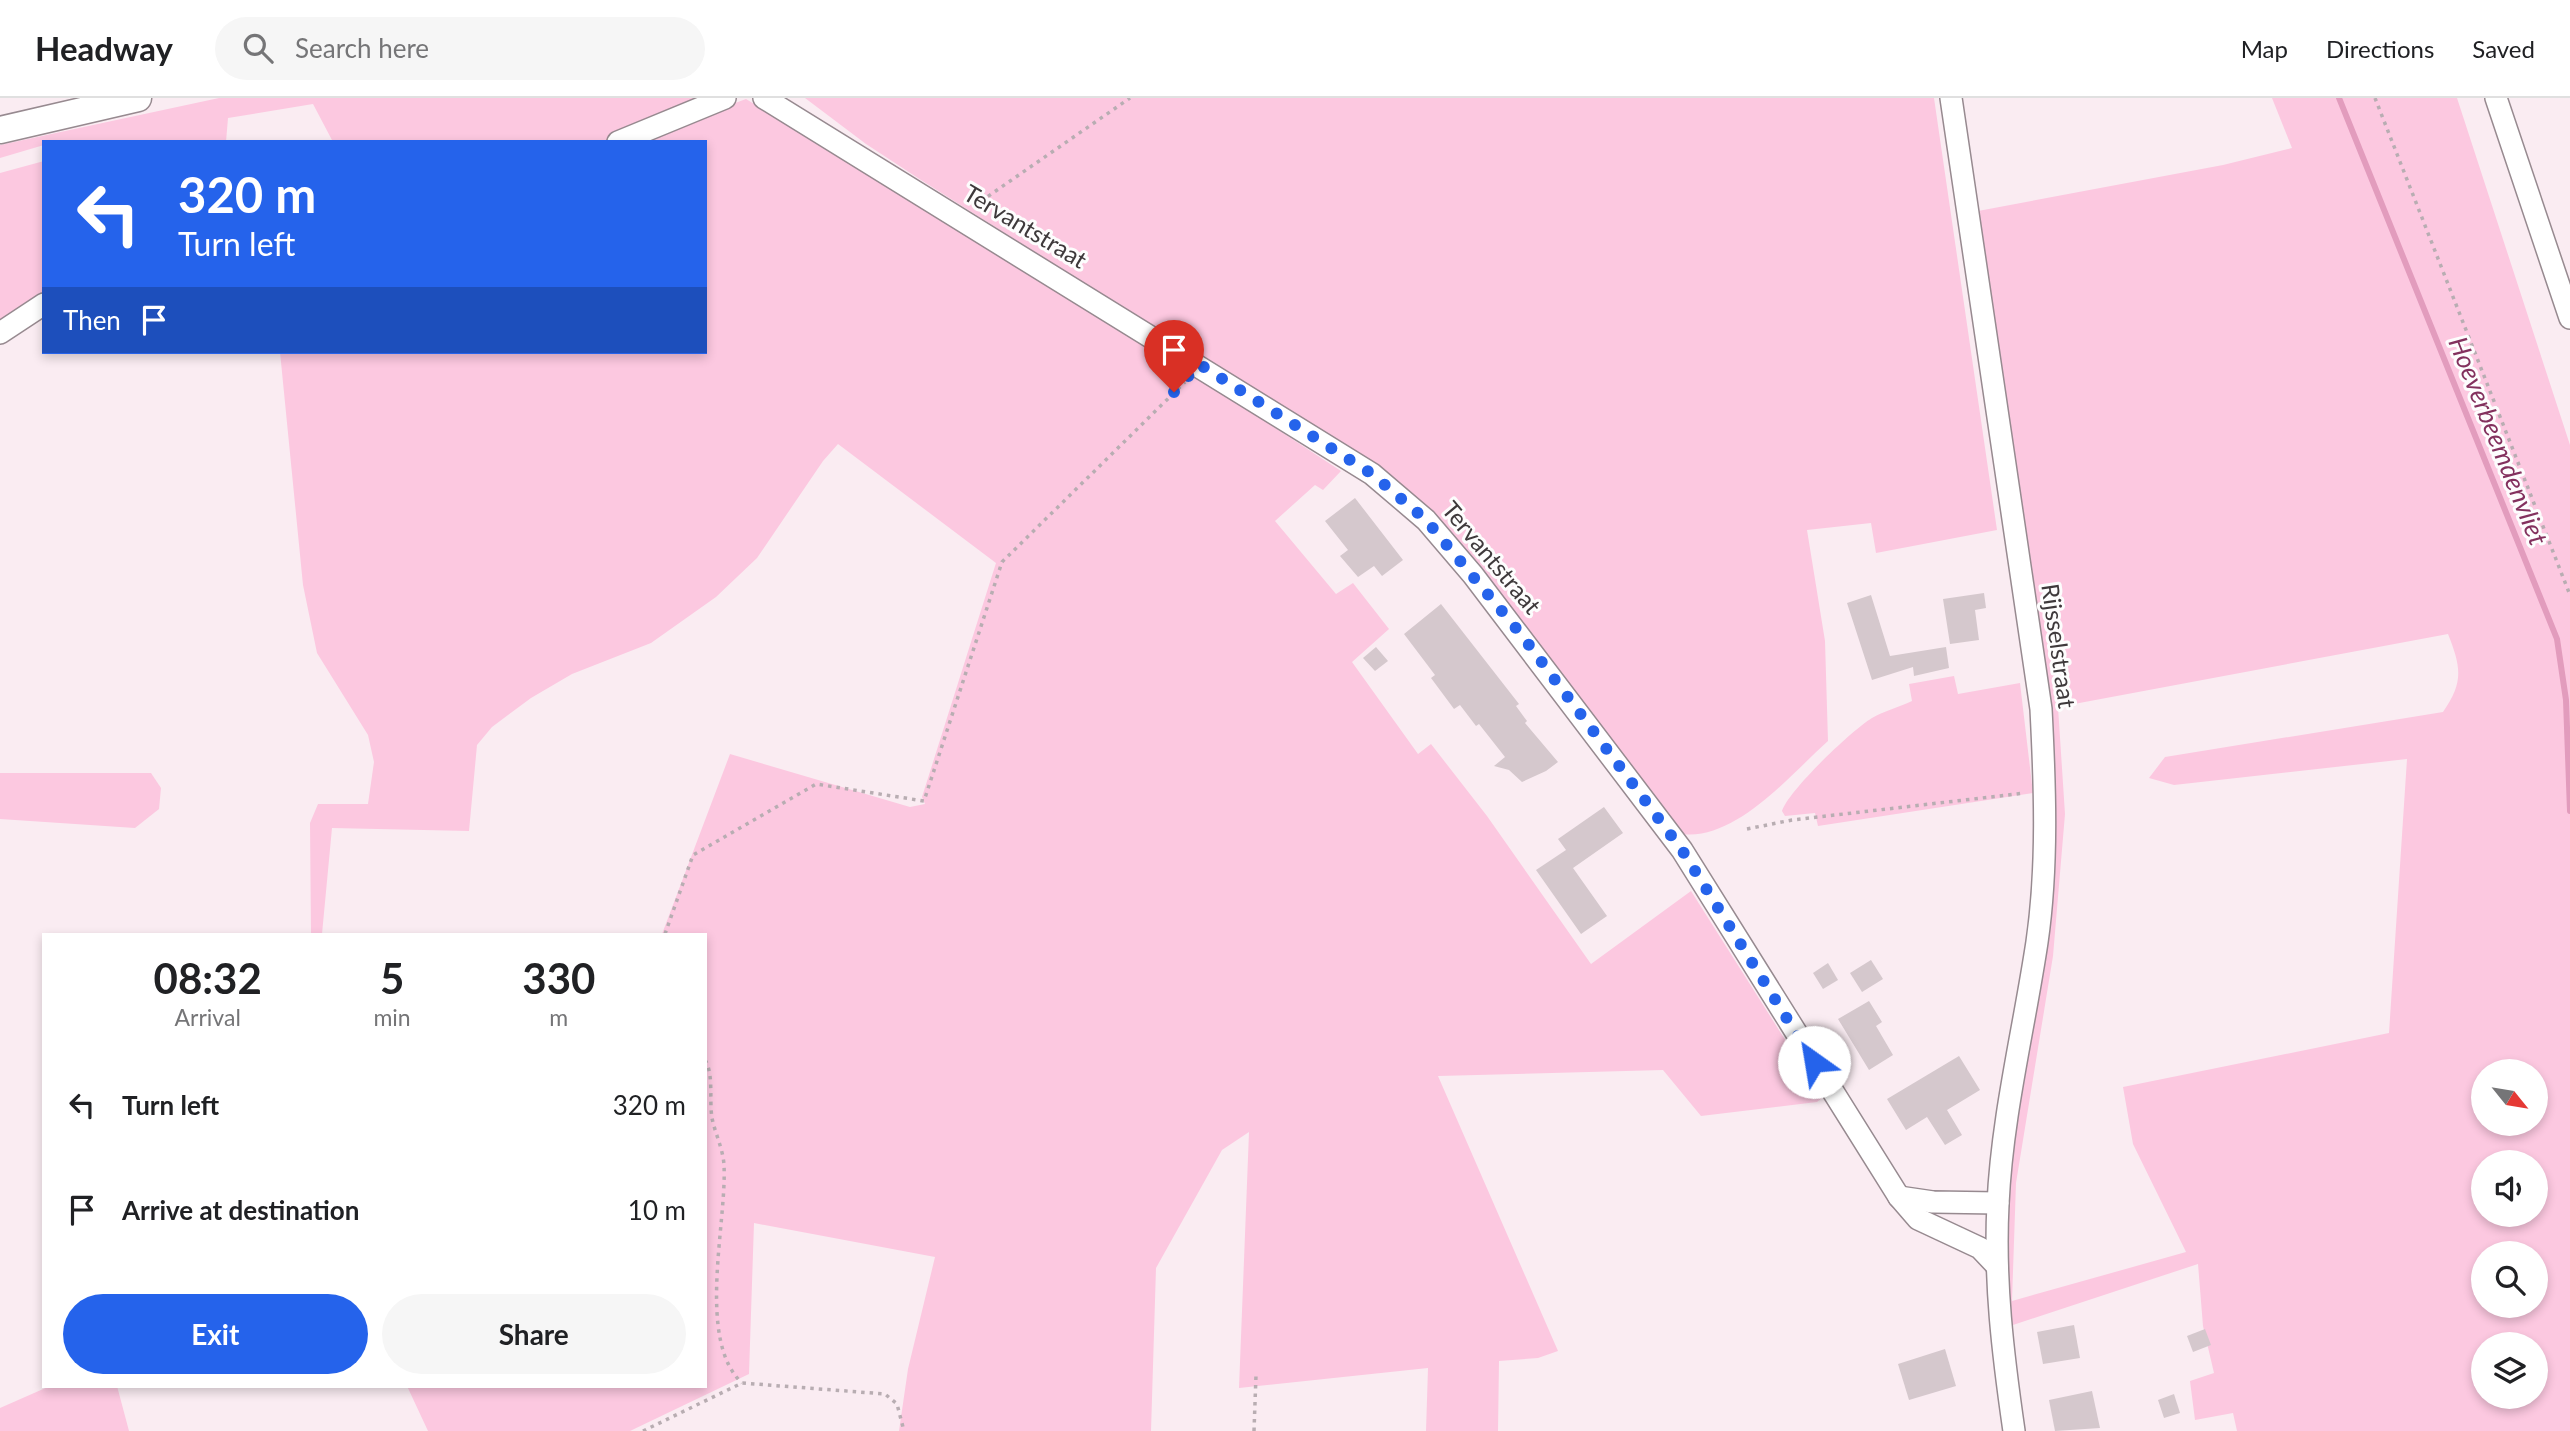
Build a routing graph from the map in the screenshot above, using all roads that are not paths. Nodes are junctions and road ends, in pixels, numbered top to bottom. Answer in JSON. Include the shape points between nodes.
{"nodes":[{"id":1,"x":138,"y":98,"type":"edge"},
{"id":2,"x":725,"y":98,"type":"edge"},
{"id":3,"x":764,"y":98,"type":"edge"},
{"id":4,"x":788,"y":98,"type":"edge"},
{"id":5,"x":1951,"y":98,"type":"edge"},
{"id":6,"x":2496,"y":98,"type":"edge"},
{"id":7,"x":816,"y":127,"type":"junction"},
{"id":8,"x":0,"y":130,"type":"edge"},
{"id":9,"x":623,"y":140,"type":"edge"},
{"id":10,"x":42,"y":305,"type":"edge"},
{"id":11,"x":2570,"y":318,"type":"edge"},
{"id":12,"x":0,"y":333,"type":"edge"},
{"id":13,"x":1899,"y":1197,"type":"junction"},
{"id":14,"x":1998,"y":1203,"type":"junction"},
{"id":15,"x":1997,"y":1266,"type":"junction"},
{"id":16,"x":2014,"y":1431,"type":"edge"}],
"edges":[{"from":1,"to":8,"type":"main road"},
{"from":2,"to":9,"type":"street"},
{"from":3,"to":7,"type":"street","name":"Tervantstraat"},
{"from":4,"to":7,"type":"street","name":"Tervantstraat"},
{"from":5,"to":14,"type":"street","name":"Rijsselstraat","via":[[2041,709],[2045,791],[2037,940],[2010,1091]]},
{"from":6,"to":11,"type":"street"},
{"from":7,"to":13,"type":"street","name":"Tervantstraat","via":[[1372,474],[1426,520],[1682,850]]},
{"from":10,"to":12,"type":"street"},
{"from":13,"to":14,"type":"street"},
{"from":13,"to":15,"type":"street","name":"Tervantstraat","via":[[1918,1219],[1980,1248]]},
{"from":14,"to":15,"type":"street"},
{"from":15,"to":16,"type":"street","via":[[1998,1320]]}]}
